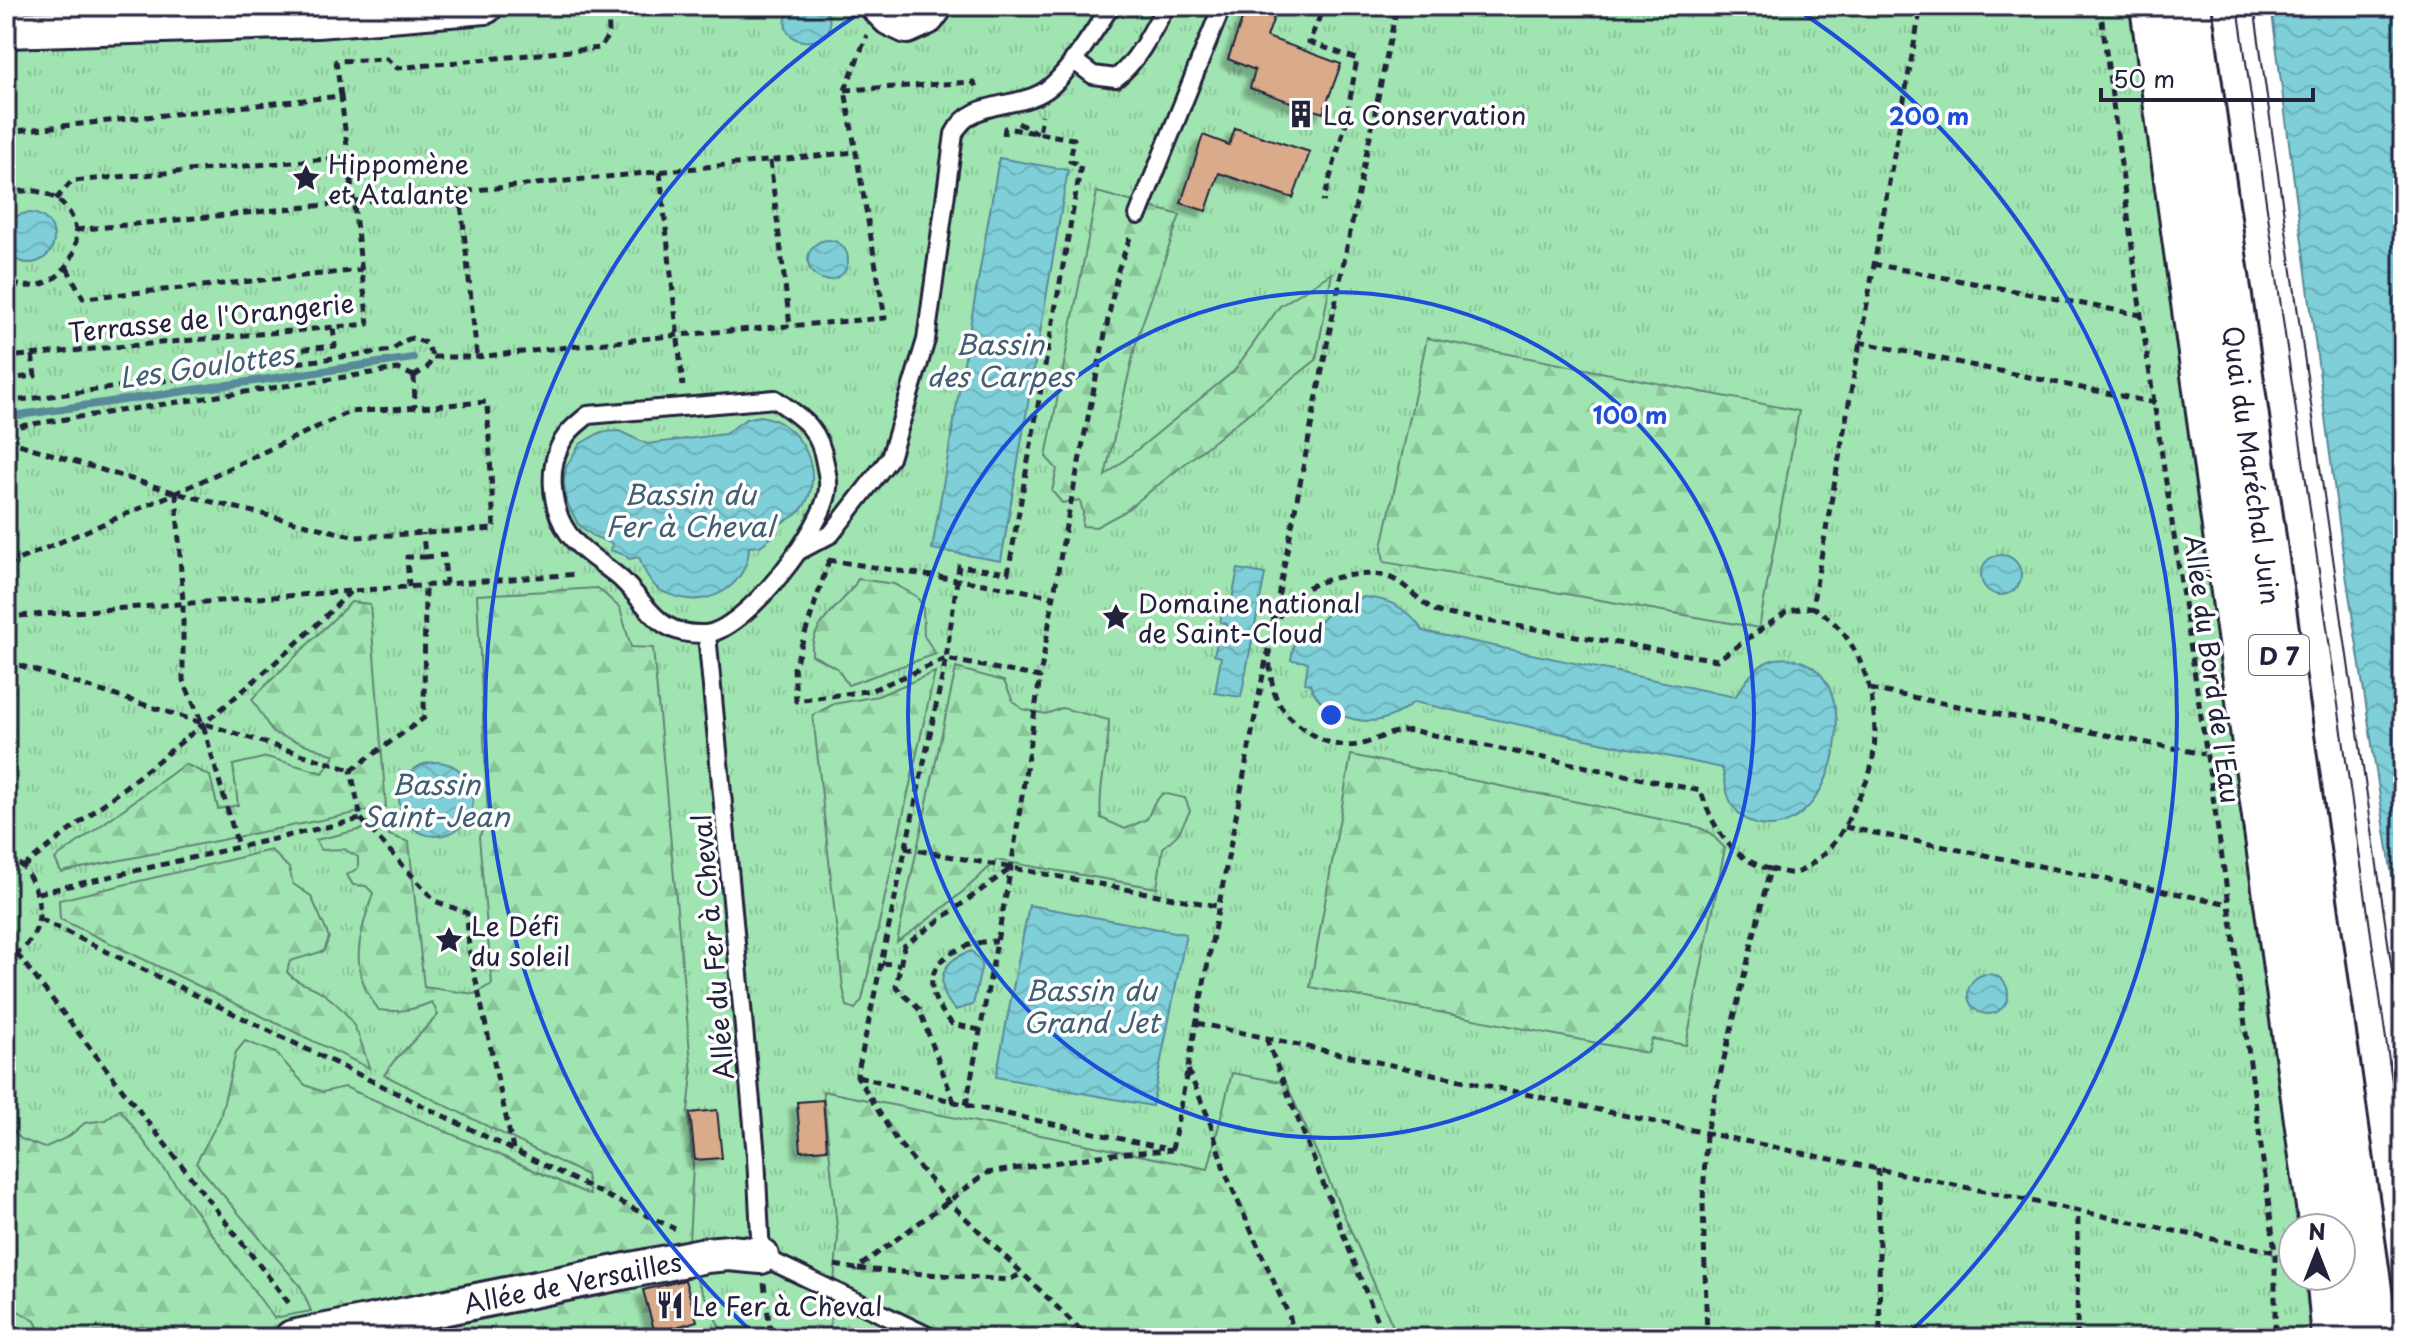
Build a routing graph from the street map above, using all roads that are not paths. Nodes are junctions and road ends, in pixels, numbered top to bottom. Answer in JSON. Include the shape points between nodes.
{"nodes":[{"id":1,"x":485,"y":6,"type":"edge"},
{"id":2,"x":878,"y":6,"type":"edge"},
{"id":3,"x":935,"y":6,"type":"edge"},
{"id":4,"x":1111,"y":6,"type":"edge"},
{"id":5,"x":1166,"y":6,"type":"edge"},
{"id":6,"x":1222,"y":6,"type":"edge"},
{"id":7,"x":2153,"y":6,"type":"edge"},
{"id":8,"x":2188,"y":6,"type":"edge"},
{"id":9,"x":6,"y":30,"type":"edge"},
{"id":10,"x":1073,"y":60,"type":"junction"},
{"id":11,"x":1138,"y":215,"type":"road end"},
{"id":12,"x":795,"y":553,"type":"junction"},
{"id":13,"x":707,"y":634,"type":"junction"},
{"id":14,"x":2320,"y":1212,"type":"edge"},
{"id":15,"x":745,"y":1254,"type":"junction"},
{"id":16,"x":2331,"y":1292,"type":"edge"},
{"id":17,"x":2372,"y":1321,"type":"edge"},
{"id":18,"x":302,"y":1336,"type":"edge"},
{"id":19,"x":932,"y":1338,"type":"edge"},
{"id":20,"x":2335,"y":1338,"type":"edge"}],
"edges":[{"from":1,"to":9,"type":"street","via":[[317,20]]},
{"from":2,"to":3,"type":"street","via":[[907,26],[927,17]]},
{"from":4,"to":10,"type":"lane"},
{"from":5,"to":10,"type":"lane","via":[[1137,57],[1116,78],[1093,75]]},
{"from":6,"to":11,"type":"lane"},
{"from":7,"to":14,"type":"main road","name":"Quai du Maréchal Juin","number":"D 7"},
{"from":8,"to":17,"type":"main road","name":"Quai du Maréchal Juin","number":"D 7"},
{"from":10,"to":12,"type":"lane","via":[[1048,89],[989,107],[959,125],[926,340],[890,458],[831,534]]},
{"from":12,"to":13,"type":"lane","via":[[771,589],[739,618]]},
{"from":12,"to":13,"type":"lane","via":[[829,488],[821,442],[808,423],[775,399],[588,415],[566,436],[555,457],[551,489],[567,532],[657,621]]},
{"from":13,"to":15,"type":"lane","name":"Allée du Fer à Cheval","via":[[756,1156]]},
{"from":15,"to":18,"type":"street","name":"Allée de Versailles","via":[[706,1255]]},
{"from":15,"to":19,"type":"lane"},
{"from":16,"to":20,"type":"main road"}]}
